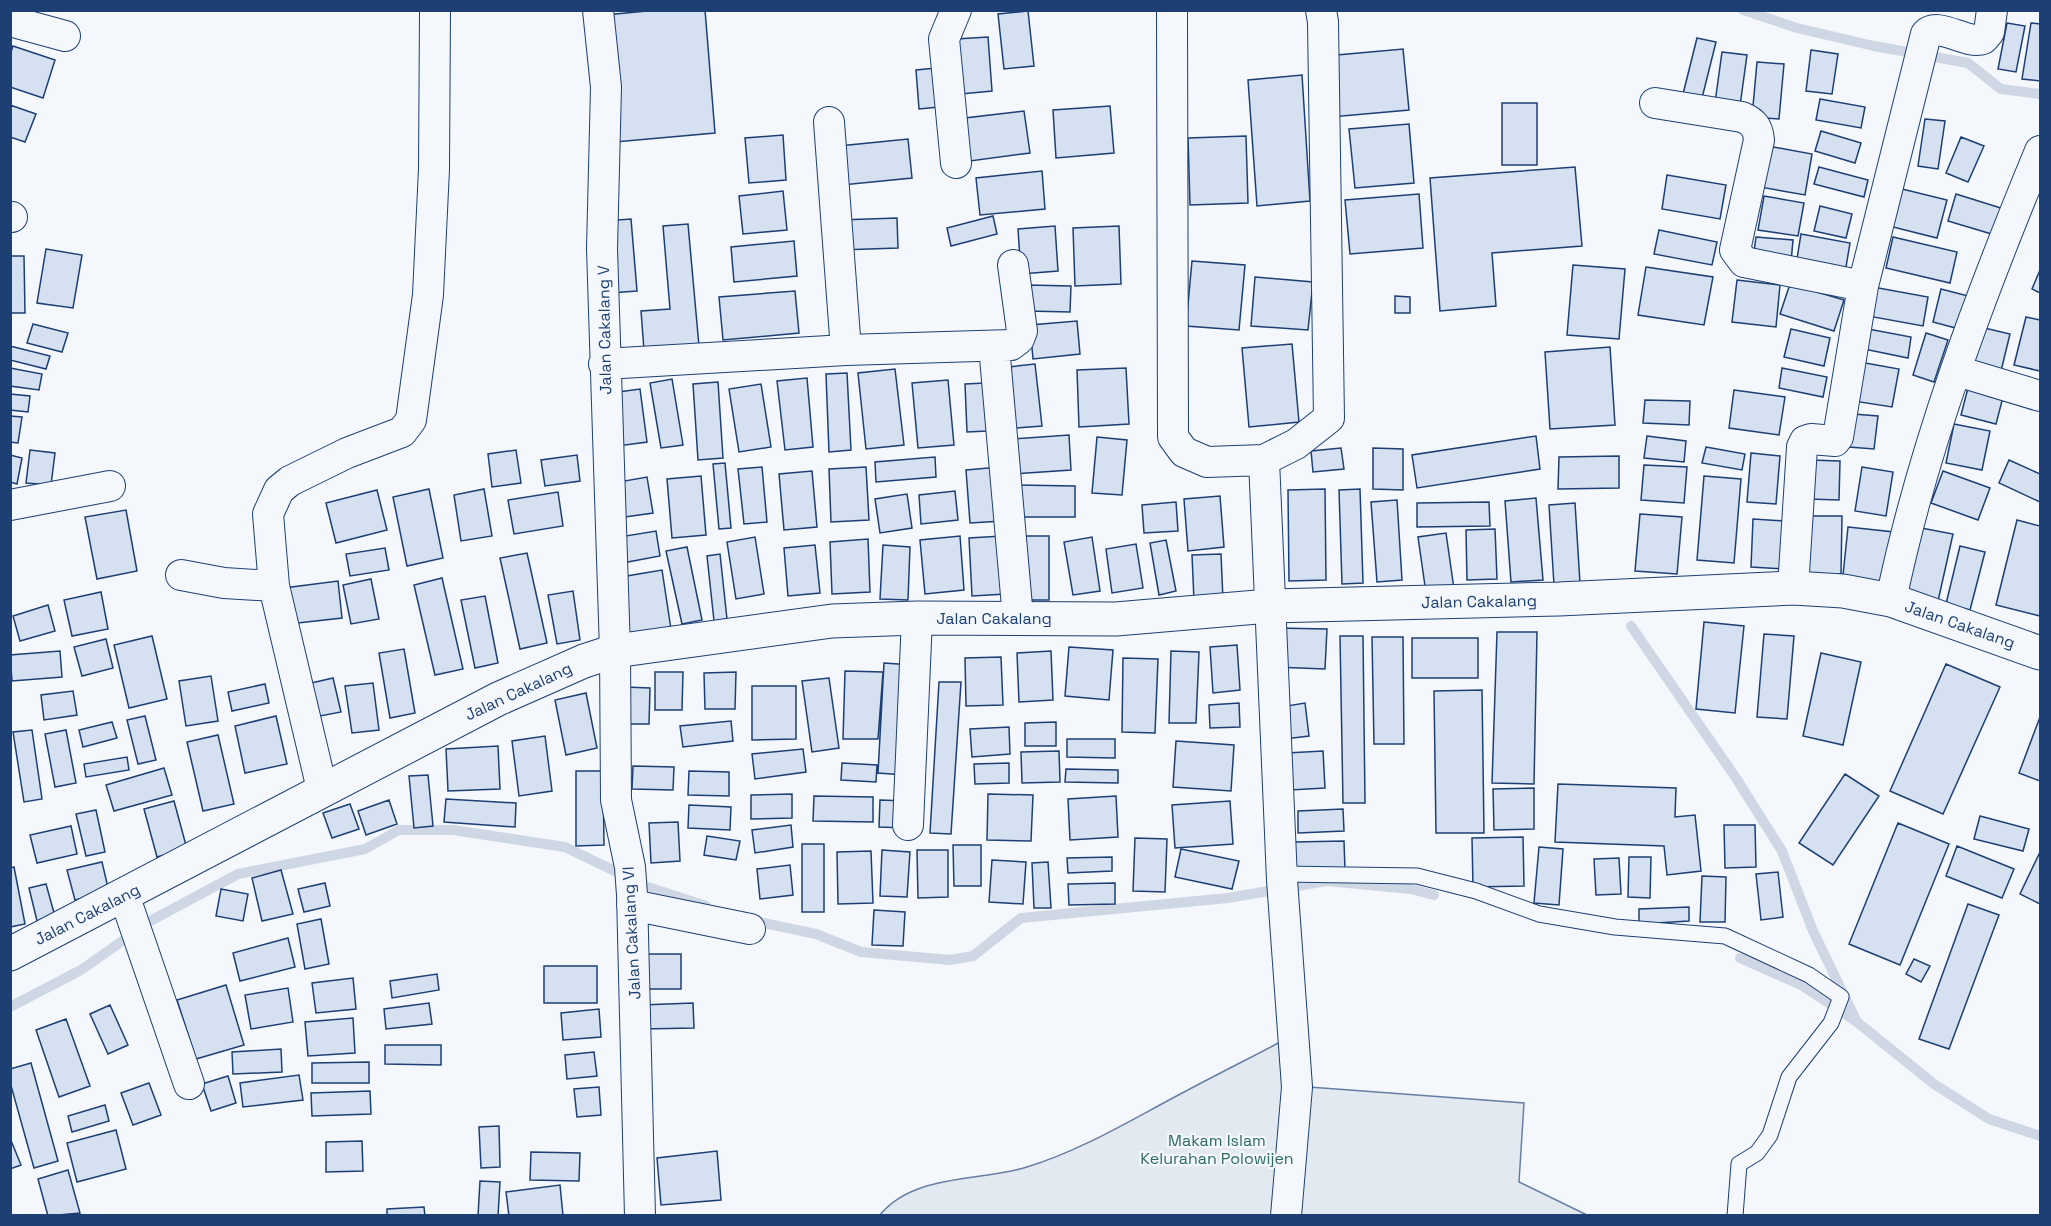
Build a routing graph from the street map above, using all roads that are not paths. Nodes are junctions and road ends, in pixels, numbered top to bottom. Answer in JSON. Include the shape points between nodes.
{"nodes":[{"id":1,"x":435,"y":10,"type":"edge"},
{"id":2,"x":598,"y":10,"type":"edge"},
{"id":3,"x":956,"y":10,"type":"edge"},
{"id":4,"x":1172,"y":10,"type":"edge"},
{"id":5,"x":1321,"y":10,"type":"edge"},
{"id":6,"x":1992,"y":10,"type":"edge"},
{"id":7,"x":10,"y":21,"type":"edge"},
{"id":8,"x":65,"y":36,"type":"dead end"},
{"id":9,"x":1655,"y":103,"type":"dead end"},
{"id":10,"x":829,"y":122,"type":"dead end"},
{"id":11,"x":2040,"y":151,"type":"edge"},
{"id":12,"x":956,"y":163,"type":"dead end"},
{"id":13,"x":1013,"y":265,"type":"dead end"},
{"id":14,"x":1863,"y":286,"type":"junction"},
{"id":15,"x":994,"y":346,"type":"junction"},
{"id":16,"x":846,"y":350,"type":"junction"},
{"id":17,"x":604,"y":364,"type":"junction"},
{"id":18,"x":1957,"y":372,"type":"junction"},
{"id":19,"x":2040,"y":396,"type":"edge"},
{"id":20,"x":1264,"y":460,"type":"junction"},
{"id":21,"x":110,"y":486,"type":"dead end"},
{"id":22,"x":10,"y":506,"type":"edge"},
{"id":23,"x":181,"y":575,"type":"dead end"},
{"id":24,"x":274,"y":586,"type":"junction"},
{"id":25,"x":1792,"y":588,"type":"junction"},
{"id":26,"x":1892,"y":600,"type":"junction"},
{"id":27,"x":1269,"y":606,"type":"junction"},
{"id":28,"x":917,"y":618,"type":"junction"},
{"id":29,"x":1018,"y":618,"type":"junction"},
{"id":30,"x":615,"y":651,"type":"junction"},
{"id":31,"x":2040,"y":653,"type":"edge"},
{"id":32,"x":322,"y":789,"type":"junction"},
{"id":33,"x":908,"y":825,"type":"dead end"},
{"id":34,"x":1283,"y":887,"type":"junction"},
{"id":35,"x":631,"y":889,"type":"junction"},
{"id":36,"x":132,"y":919,"type":"junction"},
{"id":37,"x":750,"y":929,"type":"dead end"},
{"id":38,"x":10,"y":954,"type":"edge"},
{"id":39,"x":189,"y":1084,"type":"dead end"},
{"id":40,"x":640,"y":1215,"type":"edge"},
{"id":41,"x":1286,"y":1215,"type":"edge"},
{"id":42,"x":1735,"y":1215,"type":"edge"}],
"edges":[{"from":1,"to":24,"type":"street","via":[[428,295],[411,420],[402,432],[326,463],[279,490],[268,514]]},
{"from":2,"to":17,"type":"street","name":"Jalan Cakalang V","via":[[606,87]]},
{"from":3,"to":12,"type":"street","via":[[944,39]]},
{"from":4,"to":20,"type":"street","via":[[1173,437],[1184,452],[1207,462]]},
{"from":5,"to":20,"type":"street","via":[[1329,418],[1296,444]]},
{"from":6,"to":14,"type":"street","via":[[1989,32],[1983,39],[1974,42],[1931,30],[1926,34]]},
{"from":7,"to":8,"type":"street"},
{"from":9,"to":14,"type":"street","via":[[1742,117],[1758,130],[1735,250],[1744,262]]},
{"from":10,"to":16,"type":"street"},
{"from":11,"to":18,"type":"street"},
{"from":13,"to":15,"type":"street","via":[[1022,335],[1011,345]]},
{"from":14,"to":25,"type":"street","via":[[1838,440],[1811,439],[1802,447]]},
{"from":15,"to":16,"type":"street"},
{"from":15,"to":29,"type":"street"},
{"from":16,"to":17,"type":"street"},
{"from":17,"to":30,"type":"street","name":"Jalan Cakalang V"},
{"from":18,"to":19,"type":"street"},
{"from":18,"to":26,"type":"street","via":[[1903,545]]},
{"from":20,"to":27,"type":"street"},
{"from":21,"to":22,"type":"street"},
{"from":23,"to":24,"type":"street"},
{"from":24,"to":32,"type":"street"},
{"from":25,"to":26,"type":"street","name":"Jalan Cakalang","via":[[1843,591]]},
{"from":25,"to":27,"type":"street","name":"Jalan Cakalang"},
{"from":26,"to":31,"type":"street","name":"Jalan Cakalang"},
{"from":27,"to":29,"type":"street","name":"Jalan Cakalang","via":[[1116,619]]},
{"from":27,"to":34,"type":"street"},
{"from":28,"to":29,"type":"street","name":"Jalan Cakalang"},
{"from":28,"to":30,"type":"street","name":"Jalan Cakalang","via":[[832,621]]},
{"from":28,"to":33,"type":"street"},
{"from":30,"to":32,"type":"street","name":"Jalan Cakalang","via":[[498,699]]},
{"from":30,"to":35,"type":"street","name":"Jalan Cakalang VI","via":[[616,800]]},
{"from":32,"to":36,"type":"street","name":"Jalan Cakalang"},
{"from":34,"to":41,"type":"street","via":[[1297,1087]]},
{"from":34,"to":42,"type":"lane","via":[[1417,876],[1476,891],[1539,914],[1616,927],[1725,936],[1809,975],[1841,997],[1832,1023],[1789,1077],[1770,1135],[1757,1153],[1739,1164]]},
{"from":35,"to":37,"type":"street"},
{"from":35,"to":40,"type":"street","name":"Jalan Cakalang VI"},
{"from":36,"to":38,"type":"street","name":"Jalan Cakalang"},
{"from":36,"to":39,"type":"street"}]}
